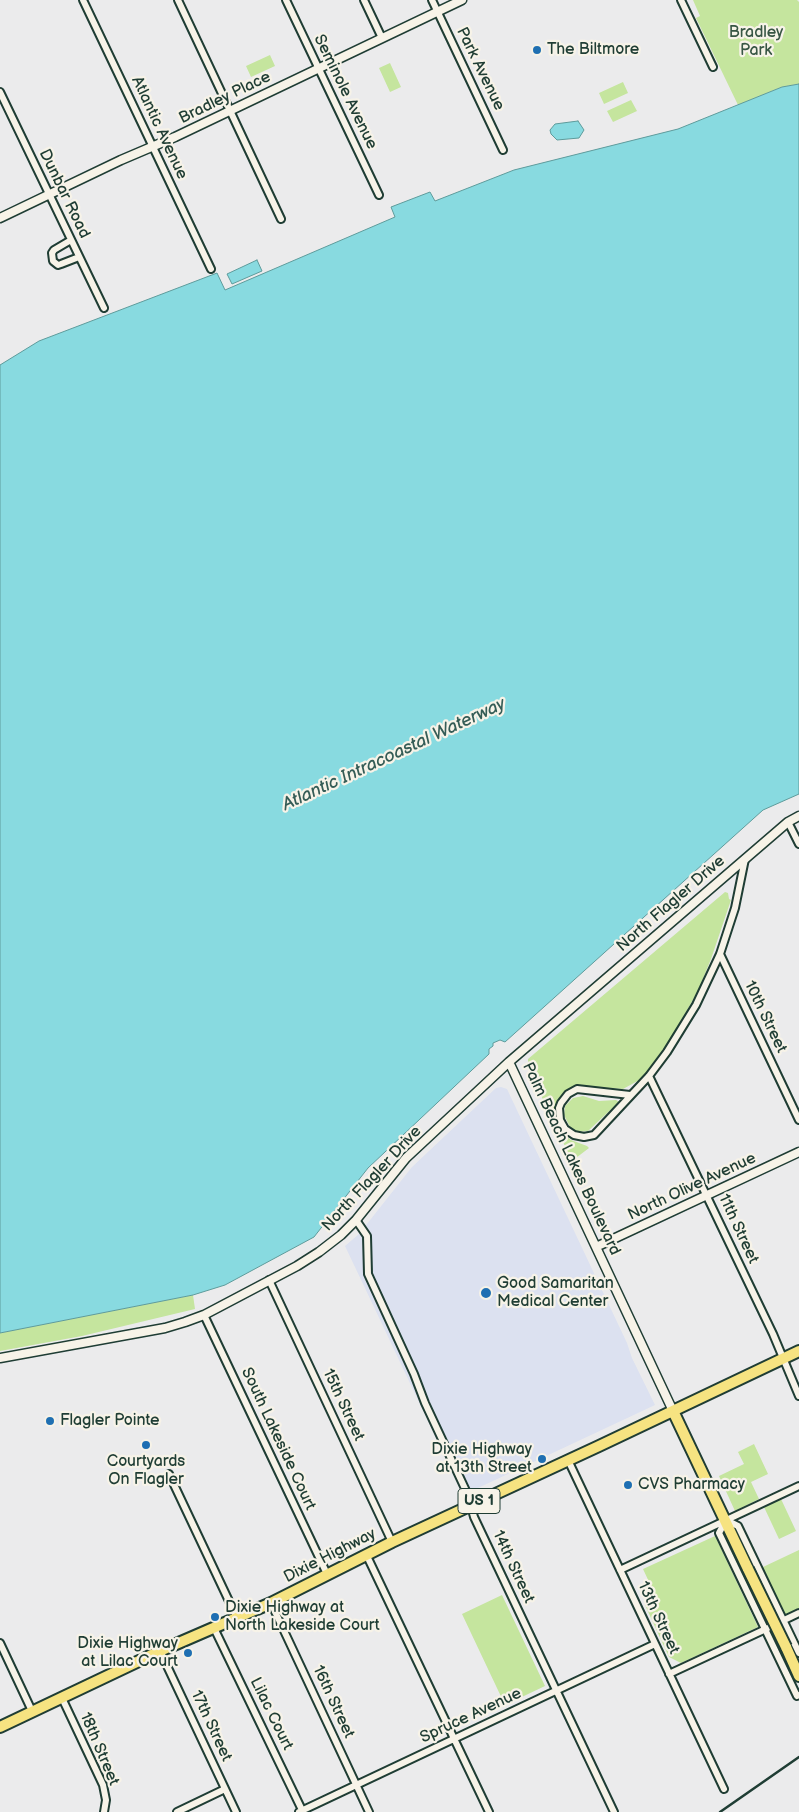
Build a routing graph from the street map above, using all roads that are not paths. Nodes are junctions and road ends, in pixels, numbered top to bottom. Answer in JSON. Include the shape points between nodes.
{"nodes":[{"id":1,"x":83,"y":0,"type":"edge"},
{"id":2,"x":178,"y":0,"type":"edge"},
{"id":3,"x":286,"y":0,"type":"edge"},
{"id":4,"x":364,"y":0,"type":"edge"},
{"id":5,"x":432,"y":0,"type":"edge"},
{"id":6,"x":462,"y":0,"type":"edge"},
{"id":7,"x":681,"y":0,"type":"edge"},
{"id":8,"x":437,"y":12,"type":"junction"},
{"id":9,"x":382,"y":38,"type":"junction"},
{"id":10,"x":713,"y":67,"type":"dead end"},
{"id":11,"x":318,"y":68,"type":"junction"},
{"id":12,"x":0,"y":92,"type":"edge"},
{"id":13,"x":230,"y":110,"type":"junction"},
{"id":14,"x":153,"y":146,"type":"junction"},
{"id":15,"x":503,"y":150,"type":"dead end"},
{"id":16,"x":50,"y":194,"type":"junction"},
{"id":17,"x":379,"y":195,"type":"dead end"},
{"id":18,"x":0,"y":218,"type":"edge"},
{"id":19,"x":282,"y":219,"type":"dead end"},
{"id":20,"x":71,"y":240,"type":"junction"},
{"id":21,"x":79,"y":257,"type":"junction"},
{"id":22,"x":211,"y":269,"type":"dead end"},
{"id":23,"x":104,"y":308,"type":"dead end"},
{"id":24,"x":799,"y":816,"type":"edge"},
{"id":25,"x":788,"y":822,"type":"junction"},
{"id":26,"x":799,"y":844,"type":"edge"},
{"id":27,"x":745,"y":859,"type":"junction"},
{"id":28,"x":720,"y":954,"type":"junction"},
{"id":29,"x":509,"y":1062,"type":"junction"},
{"id":30,"x":649,"y":1076,"type":"junction"},
{"id":31,"x":630,"y":1096,"type":"junction"},
{"id":32,"x":799,"y":1120,"type":"edge"},
{"id":33,"x":799,"y":1152,"type":"edge"},
{"id":34,"x":706,"y":1195,"type":"junction"},
{"id":35,"x":356,"y":1220,"type":"junction"},
{"id":36,"x":596,"y":1247,"type":"junction"},
{"id":37,"x":269,"y":1280,"type":"junction"},
{"id":38,"x":204,"y":1315,"type":"junction"},
{"id":39,"x":799,"y":1351,"type":"edge"},
{"id":40,"x":0,"y":1358,"type":"edge"},
{"id":41,"x":783,"y":1358,"type":"junction"},
{"id":42,"x":799,"y":1396,"type":"edge"},
{"id":43,"x":673,"y":1411,"type":"junction"},
{"id":44,"x":568,"y":1460,"type":"junction"},
{"id":45,"x":169,"y":1474,"type":"dead end"},
{"id":46,"x":799,"y":1486,"type":"edge"},
{"id":47,"x":472,"y":1504,"type":"junction"},
{"id":48,"x":726,"y":1520,"type":"junction"},
{"id":49,"x":392,"y":1542,"type":"junction"},
{"id":50,"x":366,"y":1554,"type":"junction"},
{"id":51,"x":620,"y":1570,"type":"junction"},
{"id":52,"x":327,"y":1574,"type":"junction"},
{"id":53,"x":271,"y":1603,"type":"junction"},
{"id":54,"x":799,"y":1613,"type":"edge"},
{"id":55,"x":237,"y":1618,"type":"junction"},
{"id":56,"x":783,"y":1621,"type":"junction"},
{"id":57,"x":214,"y":1628,"type":"junction"},
{"id":58,"x":766,"y":1629,"type":"junction"},
{"id":59,"x":0,"y":1643,"type":"edge"},
{"id":60,"x":655,"y":1644,"type":"junction"},
{"id":61,"x":160,"y":1651,"type":"junction"},
{"id":62,"x":799,"y":1653,"type":"edge"},
{"id":63,"x":670,"y":1674,"type":"junction"},
{"id":64,"x":799,"y":1676,"type":"edge"},
{"id":65,"x":556,"y":1690,"type":"junction"},
{"id":66,"x":799,"y":1696,"type":"edge"},
{"id":67,"x":62,"y":1698,"type":"junction"},
{"id":68,"x":32,"y":1711,"type":"junction"},
{"id":69,"x":0,"y":1727,"type":"edge"},
{"id":70,"x":455,"y":1738,"type":"junction"},
{"id":71,"x":357,"y":1785,"type":"junction"},
{"id":72,"x":225,"y":1789,"type":"junction"},
{"id":73,"x":724,"y":1789,"type":"dead end"},
{"id":74,"x":301,"y":1811,"type":"edge"},
{"id":75,"x":104,"y":1812,"type":"edge"},
{"id":76,"x":177,"y":1812,"type":"edge"},
{"id":77,"x":236,"y":1812,"type":"edge"},
{"id":78,"x":370,"y":1812,"type":"edge"},
{"id":79,"x":489,"y":1812,"type":"edge"},
{"id":80,"x":614,"y":1812,"type":"edge"}],
"edges":[{"from":1,"to":14,"type":"street","name":"Atlantic Avenue"},
{"from":2,"to":13,"type":"street"},
{"from":3,"to":11,"type":"street","name":"Seminole Avenue"},
{"from":4,"to":9,"type":"street"},
{"from":5,"to":8,"type":"street","name":"Park Avenue"},
{"from":6,"to":8,"type":"street","name":"Bradley Place"},
{"from":7,"to":10,"type":"street"},
{"from":8,"to":9,"type":"street","name":"Bradley Place"},
{"from":8,"to":15,"type":"street","name":"Park Avenue"},
{"from":9,"to":11,"type":"street","name":"Bradley Place"},
{"from":11,"to":13,"type":"street","name":"Bradley Place"},
{"from":11,"to":17,"type":"street","name":"Seminole Avenue"},
{"from":12,"to":16,"type":"street","name":"Dunbar Road"},
{"from":13,"to":14,"type":"street","name":"Bradley Place"},
{"from":13,"to":19,"type":"street"},
{"from":14,"to":16,"type":"street","name":"Bradley Place"},
{"from":14,"to":22,"type":"street","name":"Atlantic Avenue"},
{"from":16,"to":18,"type":"street","name":"Bradley Place"},
{"from":16,"to":20,"type":"street","name":"Dunbar Road"},
{"from":20,"to":21,"type":"street","name":"Dunbar Road"},
{"from":20,"to":21,"type":"street","via":[[54,250],[52,261],[61,264]]},
{"from":21,"to":23,"type":"street","name":"Dunbar Road"},
{"from":24,"to":25,"type":"street","name":"North Flagler Drive"},
{"from":25,"to":26,"type":"street"},
{"from":25,"to":27,"type":"street","name":"North Flagler Drive"},
{"from":27,"to":28,"type":"street","name":"North Flagler Drive","via":[[735,908]]},
{"from":27,"to":29,"type":"street","name":"North Flagler Drive"},
{"from":28,"to":30,"type":"street","name":"North Flagler Drive","via":[[682,1029]]},
{"from":28,"to":32,"type":"street","name":"10th Street"},
{"from":29,"to":35,"type":"street","name":"North Flagler Drive","via":[[406,1158]]},
{"from":29,"to":36,"type":"street","name":"Palm Beach Lakes Boulevard"},
{"from":30,"to":31,"type":"street","name":"North Flagler Drive"},
{"from":30,"to":34,"type":"street","name":"11th Street"},
{"from":31,"to":31,"type":"street","name":"North Flagler Drive","via":[[578,1089],[561,1103],[560,1120],[574,1135],[594,1135]]},
{"from":33,"to":34,"type":"street","name":"North Olive Avenue"},
{"from":34,"to":36,"type":"street","name":"North Olive Avenue"},
{"from":34,"to":41,"type":"street","name":"11th Street"},
{"from":35,"to":37,"type":"street","name":"North Flagler Drive","via":[[319,1252]]},
{"from":35,"to":47,"type":"street","name":"14th Street","via":[[367,1236],[368,1274]]},
{"from":36,"to":43,"type":"street","name":"Palm Beach Lakes Boulevard"},
{"from":37,"to":38,"type":"street","name":"North Flagler Drive"},
{"from":37,"to":49,"type":"street","name":"15th Street"},
{"from":38,"to":40,"type":"street","name":"North Flagler Drive","via":[[164,1328]]},
{"from":38,"to":52,"type":"street","name":"South Lakeside Court"},
{"from":39,"to":41,"type":"main road","number":"US 1"},
{"from":41,"to":42,"type":"street","name":"11th Street"},
{"from":41,"to":43,"type":"main road","number":"US 1"},
{"from":43,"to":44,"type":"main road","name":"Dixie Highway","number":"US 1"},
{"from":43,"to":48,"type":"main road","name":"Palm Beach Lakes Boulevard"},
{"from":44,"to":47,"type":"main road","name":"Dixie Highway","number":"US 1"},
{"from":44,"to":51,"type":"street","name":"13th Street"},
{"from":45,"to":55,"type":"street"},
{"from":46,"to":48,"type":"street"},
{"from":47,"to":49,"type":"main road","name":"Dixie Highway","number":"US 1"},
{"from":47,"to":65,"type":"street","name":"14th Street","via":[[474,1517]]},
{"from":48,"to":51,"type":"street"},
{"from":48,"to":56,"type":"street","via":[[738,1526]]},
{"from":48,"to":58,"type":"street","via":[[719,1533]]},
{"from":48,"to":64,"type":"main road","name":"Palm Beach Lakes Boulevard","bridge":true},
{"from":49,"to":50,"type":"main road","name":"Dixie Highway","number":"US 1"},
{"from":50,"to":52,"type":"main road","name":"Dixie Highway","number":"US 1"},
{"from":50,"to":70,"type":"street"},
{"from":51,"to":60,"type":"street","name":"13th Street"},
{"from":52,"to":53,"type":"main road","name":"Dixie Highway","number":"US 1"},
{"from":53,"to":55,"type":"main road","name":"Dixie Highway","number":"US 1"},
{"from":53,"to":71,"type":"street","name":"16th Street"},
{"from":54,"to":56,"type":"street"},
{"from":55,"to":57,"type":"main road","name":"Dixie Highway","number":"US 1"},
{"from":56,"to":58,"type":"street"},
{"from":56,"to":62,"type":"street"},
{"from":57,"to":61,"type":"main road","name":"Dixie Highway","number":"US 1"},
{"from":57,"to":74,"type":"street","name":"Lilac Court"},
{"from":58,"to":63,"type":"street"},
{"from":58,"to":66,"type":"street"},
{"from":59,"to":68,"type":"street"},
{"from":60,"to":63,"type":"street","name":"13th Street"},
{"from":60,"to":65,"type":"street","name":"Spruce Avenue"},
{"from":61,"to":67,"type":"main road","name":"Dixie Highway","number":"US 1"},
{"from":61,"to":72,"type":"street","name":"17th Street"},
{"from":63,"to":73,"type":"street","name":"13th Street"},
{"from":65,"to":70,"type":"street","name":"Spruce Avenue"},
{"from":65,"to":80,"type":"street","name":"14th Street"},
{"from":67,"to":68,"type":"main road","name":"Dixie Highway","number":"US 1"},
{"from":67,"to":75,"type":"street","name":"18th Street","via":[[103,1785]]},
{"from":68,"to":69,"type":"main road","name":"Dixie Highway","number":"US 1"},
{"from":70,"to":71,"type":"street","name":"Spruce Avenue"},
{"from":70,"to":79,"type":"street"},
{"from":71,"to":74,"type":"street","name":"Spruce Avenue"},
{"from":71,"to":78,"type":"street","name":"16th Street"},
{"from":72,"to":76,"type":"street"},
{"from":72,"to":77,"type":"street","name":"17th Street"}]}
